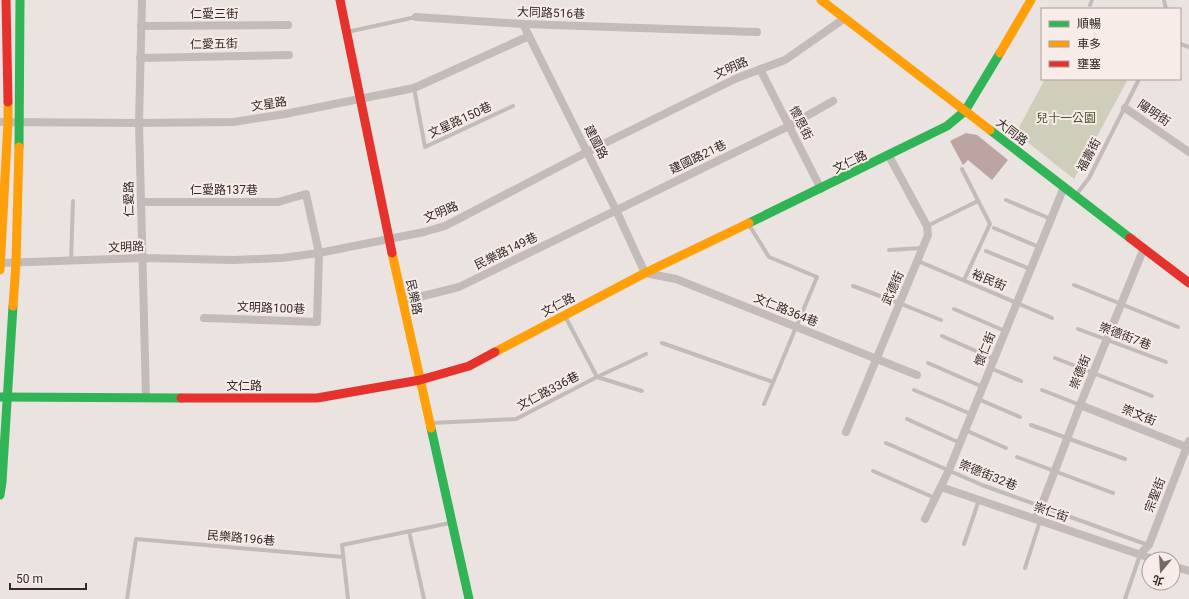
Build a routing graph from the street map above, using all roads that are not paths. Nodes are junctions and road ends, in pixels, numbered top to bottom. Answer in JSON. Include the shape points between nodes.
{"nodes":[{"id":1,"x":6,"y":0,"type":"edge"},
{"id":2,"x":20,"y":0,"type":"edge"},
{"id":3,"x":142,"y":0,"type":"edge"},
{"id":4,"x":340,"y":0,"type":"edge"},
{"id":5,"x":821,"y":0,"type":"edge"},
{"id":6,"x":1092,"y":0,"type":"edge"},
{"id":7,"x":1028,"y":1,"type":"edge"},
{"id":8,"x":1090,"y":5,"type":"dead end"},
{"id":9,"x":416,"y":17,"type":"joint"},
{"id":10,"x":845,"y":18,"type":"junction"},
{"id":11,"x":523,"y":24,"type":"junction"},
{"id":12,"x":3,"y":25,"type":"edge"},
{"id":13,"x":288,"y":25,"type":"dead end"},
{"id":14,"x":141,"y":26,"type":"junction"},
{"id":15,"x":346,"y":32,"type":"junction"},
{"id":16,"x":757,"y":32,"type":"dead end"},
{"id":17,"x":529,"y":36,"type":"junction"},
{"id":18,"x":289,"y":55,"type":"dead end"},
{"id":19,"x":140,"y":58,"type":"junction"},
{"id":20,"x":760,"y":69,"type":"junction"},
{"id":21,"x":1139,"y":80,"type":"edge"},
{"id":22,"x":414,"y":88,"type":"junction"},
{"id":23,"x":360,"y":100,"type":"junction"},
{"id":24,"x":833,"y":101,"type":"dead end"},
{"id":25,"x":513,"y":106,"type":"dead end"},
{"id":26,"x":1125,"y":108,"type":"junction"},
{"id":27,"x":965,"y":111,"type":"junction"},
{"id":28,"x":4,"y":122,"type":"edge"},
{"id":29,"x":20,"y":122,"type":"junction"},
{"id":30,"x":139,"y":123,"type":"junction"},
{"id":31,"x":789,"y":126,"type":"junction"},
{"id":32,"x":587,"y":152,"type":"junction"},
{"id":33,"x":1189,"y":152,"type":"edge"},
{"id":34,"x":889,"y":156,"type":"junction"},
{"id":35,"x":962,"y":169,"type":"dead end"},
{"id":36,"x":1064,"y":187,"type":"junction"},
{"id":37,"x":821,"y":189,"type":"junction"},
{"id":38,"x":1076,"y":196,"type":"junction"},
{"id":39,"x":73,"y":200,"type":"dead end"},
{"id":40,"x":1006,"y":200,"type":"dead end"},
{"id":41,"x":978,"y":201,"type":"junction"},
{"id":42,"x":141,"y":202,"type":"junction"},
{"id":43,"x":616,"y":210,"type":"junction"},
{"id":44,"x":1051,"y":219,"type":"junction"},
{"id":45,"x":748,"y":224,"type":"junction"},
{"id":46,"x":926,"y":226,"type":"junction"},
{"id":47,"x":994,"y":228,"type":"dead end"},
{"id":48,"x":389,"y":239,"type":"junction"},
{"id":49,"x":1039,"y":247,"type":"junction"},
{"id":50,"x":923,"y":248,"type":"junction"},
{"id":51,"x":1144,"y":248,"type":"junction"},
{"id":52,"x":889,"y":250,"type":"dead end"},
{"id":53,"x":986,"y":251,"type":"dead end"},
{"id":54,"x":319,"y":253,"type":"junction"},
{"id":55,"x":142,"y":258,"type":"junction"},
{"id":56,"x":71,"y":261,"type":"junction"},
{"id":57,"x":918,"y":261,"type":"junction"},
{"id":58,"x":0,"y":263,"type":"edge"},
{"id":59,"x":16,"y":263,"type":"junction"},
{"id":60,"x":1030,"y":269,"type":"junction"},
{"id":61,"x":0,"y":270,"type":"edge"},
{"id":62,"x":645,"y":273,"type":"junction"},
{"id":63,"x":964,"y":280,"type":"junction"},
{"id":64,"x":1189,"y":283,"type":"edge"},
{"id":65,"x":1074,"y":285,"type":"dead end"},
{"id":66,"x":853,"y":286,"type":"dead end"},
{"id":67,"x":403,"y":301,"type":"junction"},
{"id":68,"x":899,"y":303,"type":"junction"},
{"id":69,"x":1017,"y":303,"type":"junction"},
{"id":70,"x":1121,"y":304,"type":"junction"},
{"id":71,"x":954,"y":309,"type":"dead end"},
{"id":72,"x":565,"y":315,"type":"junction"},
{"id":73,"x":204,"y":318,"type":"dead end"},
{"id":74,"x":1052,"y":318,"type":"dead end"},
{"id":75,"x":941,"y":320,"type":"dead end"},
{"id":76,"x":796,"y":327,"type":"junction"},
{"id":77,"x":1178,"y":327,"type":"dead end"},
{"id":78,"x":1078,"y":328,"type":"dead end"},
{"id":79,"x":1005,"y":331,"type":"junction"},
{"id":80,"x":942,"y":336,"type":"dead end"},
{"id":81,"x":1107,"y":339,"type":"junction"},
{"id":82,"x":662,"y":343,"type":"dead end"},
{"id":83,"x":646,"y":354,"type":"dead end"},
{"id":84,"x":1055,"y":358,"type":"dead end"},
{"id":85,"x":875,"y":359,"type":"junction"},
{"id":86,"x":994,"y":359,"type":"junction"},
{"id":87,"x":1166,"y":362,"type":"dead end"},
{"id":88,"x":928,"y":363,"type":"dead end"},
{"id":89,"x":990,"y":368,"type":"junction"},
{"id":90,"x":1093,"y":373,"type":"junction"},
{"id":91,"x":917,"y":375,"type":"dead end"},
{"id":92,"x":597,"y":376,"type":"junction"},
{"id":93,"x":420,"y":380,"type":"junction"},
{"id":94,"x":1021,"y":381,"type":"dead end"},
{"id":95,"x":773,"y":382,"type":"junction"},
{"id":96,"x":982,"y":387,"type":"junction"},
{"id":97,"x":914,"y":390,"type":"dead end"},
{"id":98,"x":1042,"y":390,"type":"dead end"},
{"id":99,"x":642,"y":391,"type":"dead end"},
{"id":100,"x":1152,"y":396,"type":"dead end"},
{"id":101,"x":3,"y":397,"type":"edge"},
{"id":102,"x":146,"y":397,"type":"junction"},
{"id":103,"x":978,"y":398,"type":"junction"},
{"id":104,"x":764,"y":404,"type":"dead end"},
{"id":105,"x":1080,"y":405,"type":"junction"},
{"id":106,"x":972,"y":414,"type":"junction"},
{"id":107,"x":1020,"y":417,"type":"dead end"},
{"id":108,"x":907,"y":419,"type":"dead end"},
{"id":109,"x":429,"y":423,"type":"junction"},
{"id":110,"x":1031,"y":425,"type":"dead end"},
{"id":111,"x":965,"y":430,"type":"junction"},
{"id":112,"x":846,"y":432,"type":"dead end"},
{"id":113,"x":1067,"y":438,"type":"junction"},
{"id":114,"x":886,"y":443,"type":"dead end"},
{"id":115,"x":960,"y":443,"type":"junction"},
{"id":116,"x":1188,"y":446,"type":"edge"},
{"id":117,"x":1006,"y":448,"type":"dead end"},
{"id":118,"x":1017,"y":457,"type":"dead end"},
{"id":119,"x":1125,"y":459,"type":"dead end"},
{"id":120,"x":949,"y":470,"type":"junction"},
{"id":121,"x":874,"y":471,"type":"dead end"},
{"id":122,"x":1055,"y":471,"type":"junction"},
{"id":123,"x":941,"y":487,"type":"junction"},
{"id":124,"x":1113,"y":493,"type":"dead end"},
{"id":125,"x":0,"y":495,"type":"edge"},
{"id":126,"x":935,"y":498,"type":"junction"},
{"id":127,"x":979,"y":500,"type":"junction"},
{"id":128,"x":1042,"y":506,"type":"junction"},
{"id":129,"x":925,"y":519,"type":"dead end"},
{"id":130,"x":1036,"y":519,"type":"junction"},
{"id":131,"x":452,"y":522,"type":"junction"},
{"id":132,"x":409,"y":531,"type":"junction"},
{"id":133,"x":964,"y":544,"type":"dead end"},
{"id":134,"x":1149,"y":545,"type":"junction"},
{"id":135,"x":1140,"y":554,"type":"junction"},
{"id":136,"x":343,"y":557,"type":"junction"},
{"id":137,"x":1024,"y":568,"type":"dead end"},
{"id":138,"x":127,"y":599,"type":"edge"},
{"id":139,"x":348,"y":599,"type":"edge"},
{"id":140,"x":424,"y":599,"type":"edge"},
{"id":141,"x":469,"y":599,"type":"edge"},
{"id":142,"x":1124,"y":599,"type":"edge"}],
"edges":[{"from":1,"to":12,"type":"main road"},
{"from":2,"to":29,"type":"main road"},
{"from":3,"to":14,"type":"street","name":"仁愛路"},
{"from":4,"to":15,"type":"main road","name":"民樂路"},
{"from":5,"to":10,"type":"main road","name":"大同路"},
{"from":6,"to":8,"type":"lane"},
{"from":7,"to":27,"type":"main road","name":"文仁路"},
{"from":9,"to":11,"type":"street","name":"大同路516巷"},
{"from":9,"to":15,"type":"lane","name":"大同路516巷"},
{"from":10,"to":20,"type":"street","name":"文明路","via":[[785,60]]},
{"from":10,"to":27,"type":"main road","name":"大同路"},
{"from":11,"to":16,"type":"street","name":"大同路516巷"},
{"from":11,"to":17,"type":"street","name":"建國路"},
{"from":12,"to":28,"type":"main road"},
{"from":13,"to":14,"type":"street","name":"仁愛三街"},
{"from":14,"to":19,"type":"street","name":"仁愛路"},
{"from":15,"to":23,"type":"main road","name":"民樂路"},
{"from":17,"to":22,"type":"street","name":"文星路"},
{"from":17,"to":32,"type":"street","name":"建國路"},
{"from":18,"to":19,"type":"street","name":"仁愛五街"},
{"from":19,"to":30,"type":"street","name":"仁愛路"},
{"from":20,"to":31,"type":"street","name":"懷恩街"},
{"from":20,"to":32,"type":"street","name":"文明路"},
{"from":21,"to":26,"type":"lane","name":"福壽街"},
{"from":22,"to":23,"type":"street","name":"文星路"},
{"from":22,"to":25,"type":"lane","name":"文星路150巷","via":[[425,147]]},
{"from":23,"to":30,"type":"street","name":"文星路","via":[[233,122]]},
{"from":23,"to":48,"type":"main road","name":"民樂路"},
{"from":24,"to":31,"type":"street","name":"建國路21巷"},
{"from":26,"to":33,"type":"street","name":"陽明街"},
{"from":26,"to":38,"type":"lane","name":"福壽街","via":[[1089,178]]},
{"from":27,"to":34,"type":"main road","name":"文仁路","via":[[947,126]]},
{"from":27,"to":36,"type":"main road","name":"大同路"},
{"from":28,"to":29,"type":"street","name":"文星路"},
{"from":28,"to":58,"type":"main road"},
{"from":29,"to":30,"type":"street","name":"文星路"},
{"from":29,"to":59,"type":"main road"},
{"from":30,"to":42,"type":"street","name":"仁愛路"},
{"from":31,"to":37,"type":"street","name":"懷恩街"},
{"from":31,"to":43,"type":"street","name":"建國路21巷"},
{"from":32,"to":43,"type":"street","name":"建國路"},
{"from":32,"to":48,"type":"street","name":"文明路","via":[[445,226]]},
{"from":34,"to":37,"type":"main road","name":"文仁路"},
{"from":34,"to":46,"type":"street"},
{"from":35,"to":41,"type":"lane"},
{"from":36,"to":38,"type":"main road","name":"大同路"},
{"from":36,"to":44,"type":"street","name":"懷仁街"},
{"from":37,"to":45,"type":"main road","name":"文仁路"},
{"from":38,"to":51,"type":"main road","name":"大同路"},
{"from":39,"to":56,"type":"lane"},
{"from":40,"to":44,"type":"lane"},
{"from":41,"to":46,"type":"lane"},
{"from":41,"to":63,"type":"lane","via":[[990,224]]},
{"from":42,"to":54,"type":"street","name":"仁愛路137巷","via":[[278,202],[306,194]]},
{"from":42,"to":55,"type":"street","name":"仁愛路"},
{"from":43,"to":62,"type":"street","name":"建國路"},
{"from":43,"to":67,"type":"street","name":"民樂路149巷","via":[[459,287]]},
{"from":44,"to":49,"type":"street","name":"懷仁街"},
{"from":45,"to":62,"type":"main road","name":"文仁路"},
{"from":45,"to":76,"type":"lane","via":[[769,257],[817,277]]},
{"from":46,"to":50,"type":"street","name":"武德街","via":[[928,235]]},
{"from":47,"to":49,"type":"lane"},
{"from":48,"to":54,"type":"street","name":"文明路"},
{"from":48,"to":67,"type":"main road","name":"民樂路"},
{"from":49,"to":60,"type":"street","name":"懷仁街"},
{"from":50,"to":52,"type":"lane"},
{"from":50,"to":57,"type":"street","name":"武德街"},
{"from":51,"to":64,"type":"main road","name":"大同路"},
{"from":51,"to":70,"type":"street","name":"崇德街"},
{"from":53,"to":60,"type":"lane"},
{"from":54,"to":55,"type":"street","name":"文明路","via":[[234,260]]},
{"from":54,"to":73,"type":"street","name":"文明路100巷","via":[[318,322]]},
{"from":55,"to":56,"type":"street","name":"文明路"},
{"from":55,"to":102,"type":"street","name":"仁愛路"},
{"from":56,"to":59,"type":"street","name":"文明路"},
{"from":57,"to":63,"type":"lane","name":"裕民街"},
{"from":57,"to":68,"type":"street","name":"武德街"},
{"from":58,"to":59,"type":"street","name":"文明路"},
{"from":58,"to":61,"type":"main road"},
{"from":59,"to":101,"type":"main road"},
{"from":60,"to":69,"type":"street","name":"懷仁街"},
{"from":62,"to":72,"type":"main road","name":"文仁路"},
{"from":62,"to":76,"type":"street","name":"文仁路364巷","via":[[676,279]]},
{"from":63,"to":69,"type":"lane","name":"裕民街"},
{"from":65,"to":70,"type":"lane"},
{"from":66,"to":68,"type":"lane"},
{"from":67,"to":93,"type":"main road","name":"民樂路"},
{"from":68,"to":75,"type":"lane"},
{"from":68,"to":85,"type":"street","name":"武德街"},
{"from":69,"to":74,"type":"lane","name":"裕民街"},
{"from":69,"to":79,"type":"street","name":"懷仁街"},
{"from":70,"to":77,"type":"lane"},
{"from":70,"to":81,"type":"street","name":"崇德街"},
{"from":71,"to":79,"type":"lane"},
{"from":72,"to":92,"type":"lane"},
{"from":72,"to":93,"type":"main road","name":"文仁路","via":[[469,366]]},
{"from":76,"to":85,"type":"street","name":"文仁路364巷"},
{"from":76,"to":95,"type":"lane"},
{"from":78,"to":81,"type":"lane","name":"崇德街7巷"},
{"from":79,"to":86,"type":"street","name":"懷仁街"},
{"from":80,"to":86,"type":"lane"},
{"from":81,"to":87,"type":"lane","name":"崇德街7巷"},
{"from":81,"to":90,"type":"street","name":"崇德街"},
{"from":82,"to":95,"type":"lane"},
{"from":83,"to":92,"type":"lane","name":"文仁路336巷"},
{"from":84,"to":90,"type":"lane"},
{"from":85,"to":91,"type":"street","name":"文仁路364巷"},
{"from":85,"to":112,"type":"street","name":"武德街"},
{"from":86,"to":89,"type":"street","name":"懷仁街"},
{"from":88,"to":96,"type":"lane"},
{"from":89,"to":94,"type":"lane"},
{"from":89,"to":96,"type":"street","name":"懷仁街"},
{"from":90,"to":100,"type":"lane"},
{"from":90,"to":105,"type":"street","name":"崇德街"},
{"from":92,"to":99,"type":"lane"},
{"from":92,"to":109,"type":"lane","name":"文仁路336巷","via":[[516,419]]},
{"from":93,"to":102,"type":"main road","name":"文仁路","via":[[317,398]]},
{"from":93,"to":109,"type":"main road","name":"民樂路"},
{"from":95,"to":104,"type":"lane"},
{"from":96,"to":103,"type":"street","name":"懷仁街"},
{"from":97,"to":106,"type":"lane"},
{"from":98,"to":105,"type":"lane"},
{"from":101,"to":102,"type":"main road","name":"文仁路"},
{"from":101,"to":125,"type":"main road"},
{"from":103,"to":106,"type":"street","name":"懷仁街"},
{"from":103,"to":107,"type":"lane"},
{"from":105,"to":113,"type":"street","name":"崇德街"},
{"from":105,"to":116,"type":"street","name":"崇文街"},
{"from":106,"to":111,"type":"street","name":"懷仁街"},
{"from":108,"to":115,"type":"lane"},
{"from":109,"to":131,"type":"main road","name":"民樂路"},
{"from":110,"to":113,"type":"lane"},
{"from":111,"to":115,"type":"street","name":"懷仁街"},
{"from":111,"to":117,"type":"lane"},
{"from":113,"to":119,"type":"lane"},
{"from":113,"to":122,"type":"street","name":"崇德街"},
{"from":114,"to":120,"type":"lane","name":"崇德街32巷"},
{"from":115,"to":120,"type":"street","name":"懷仁街"},
{"from":116,"to":134,"type":"street","name":"宗聖街"},
{"from":118,"to":122,"type":"lane"},
{"from":120,"to":123,"type":"street","name":"懷仁街"},
{"from":120,"to":128,"type":"lane","name":"崇德街32巷","via":[[982,485]]},
{"from":121,"to":126,"type":"lane"},
{"from":122,"to":124,"type":"lane"},
{"from":122,"to":128,"type":"street","name":"崇德街"},
{"from":123,"to":126,"type":"street","name":"懷仁街"},
{"from":123,"to":127,"type":"street","name":"崇仁街"},
{"from":126,"to":129,"type":"street","name":"懷仁街"},
{"from":127,"to":130,"type":"street","name":"崇仁街"},
{"from":127,"to":133,"type":"lane"},
{"from":128,"to":130,"type":"lane"},
{"from":128,"to":134,"type":"lane","name":"崇德街32巷"},
{"from":130,"to":135,"type":"street","name":"崇仁街"},
{"from":130,"to":137,"type":"lane"},
{"from":131,"to":132,"type":"lane"},
{"from":131,"to":141,"type":"main road","name":"民樂路"},
{"from":132,"to":136,"type":"lane","via":[[342,545]]},
{"from":132,"to":140,"type":"lane"},
{"from":134,"to":135,"type":"street","name":"宗聖街"},
{"from":135,"to":142,"type":"lane"},
{"from":136,"to":138,"type":"lane","name":"民樂路196巷","via":[[136,539]]},
{"from":136,"to":139,"type":"lane"}]}
